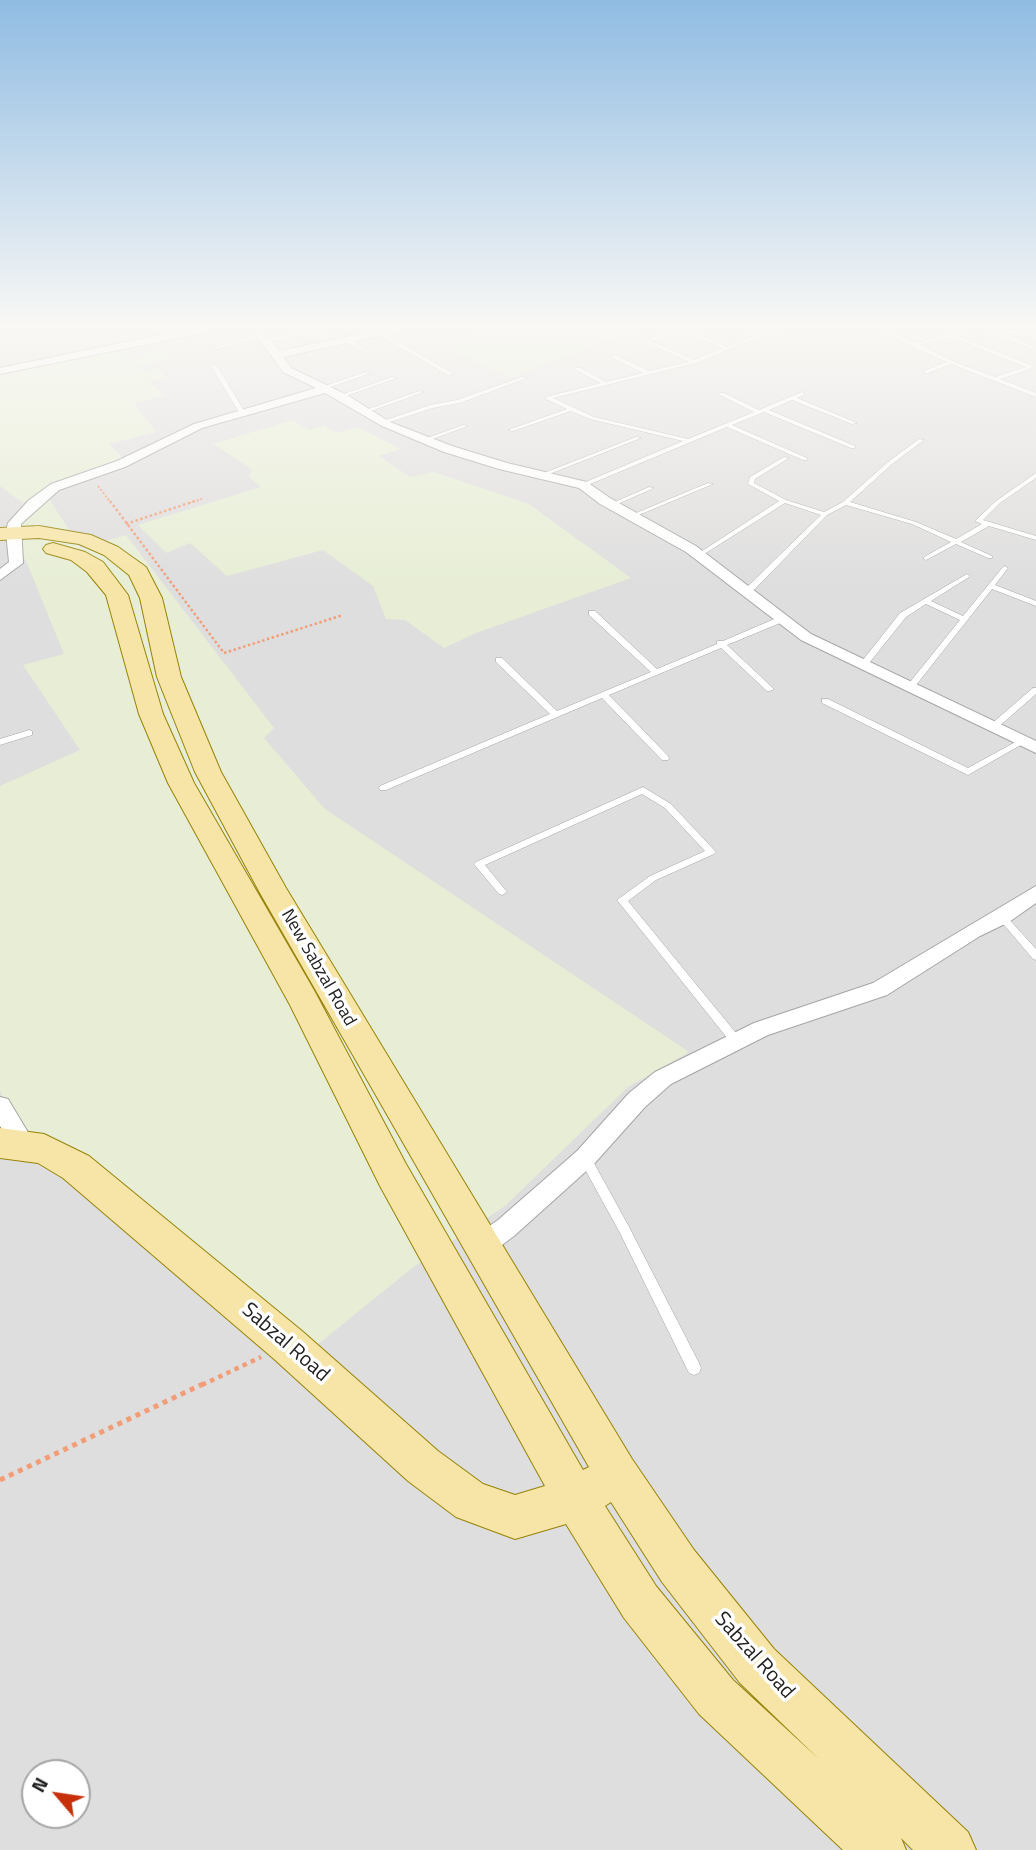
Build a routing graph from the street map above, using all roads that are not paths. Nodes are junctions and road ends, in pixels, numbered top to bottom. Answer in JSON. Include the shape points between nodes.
{"nodes":[{"id":1,"x":241,"y":410,"type":"edge"},
{"id":2,"x":254,"y":410,"type":"edge"},
{"id":3,"x":419,"y":410,"type":"edge"},
{"id":4,"x":565,"y":410,"type":"edge"},
{"id":5,"x":576,"y":410,"type":"edge"},
{"id":6,"x":823,"y":410,"type":"edge"},
{"id":7,"x":366,"y":411,"type":"edge"},
{"id":8,"x":761,"y":411,"type":"joint"},
{"id":9,"x":243,"y":414,"type":"junction"},
{"id":10,"x":383,"y":422,"type":"junction"},
{"id":11,"x":854,"y":422,"type":"dead end"},
{"id":12,"x":727,"y":425,"type":"junction"},
{"id":13,"x":465,"y":426,"type":"dead end"},
{"id":14,"x":511,"y":430,"type":"dead end"},
{"id":15,"x":638,"y":438,"type":"dead end"},
{"id":16,"x":425,"y":440,"type":"junction"},
{"id":17,"x":921,"y":440,"type":"dead end"},
{"id":18,"x":688,"y":441,"type":"junction"},
{"id":19,"x":853,"y":447,"type":"dead end"},
{"id":20,"x":786,"y":458,"type":"dead end"},
{"id":21,"x":805,"y":459,"type":"dead end"},
{"id":22,"x":542,"y":475,"type":"junction"},
{"id":23,"x":1036,"y":475,"type":"edge"},
{"id":24,"x":710,"y":484,"type":"dead end"},
{"id":25,"x":583,"y":485,"type":"junction"},
{"id":26,"x":651,"y":488,"type":"dead end"},
{"id":27,"x":783,"y":501,"type":"junction"},
{"id":28,"x":845,"y":503,"type":"junction"},
{"id":29,"x":611,"y":505,"type":"junction"},
{"id":30,"x":825,"y":514,"type":"junction"},
{"id":31,"x":632,"y":516,"type":"junction"},
{"id":32,"x":988,"y":524,"type":"junction"},
{"id":33,"x":1036,"y":538,"type":"edge"},
{"id":34,"x":7,"y":539,"type":"edge"},
{"id":35,"x":956,"y":541,"type":"junction"},
{"id":36,"x":699,"y":555,"type":"junction"},
{"id":37,"x":990,"y":557,"type":"dead end"},
{"id":38,"x":926,"y":558,"type":"dead end"},
{"id":39,"x":1005,"y":568,"type":"dead end"},
{"id":40,"x":0,"y":576,"type":"edge"},
{"id":41,"x":967,"y":576,"type":"dead end"},
{"id":42,"x":990,"y":586,"type":"junction"},
{"id":43,"x":747,"y":592,"type":"junction"},
{"id":44,"x":925,"y":601,"type":"junction"},
{"id":45,"x":1036,"y":604,"type":"edge"},
{"id":46,"x":592,"y":612,"type":"dead end"},
{"id":47,"x":782,"y":619,"type":"junction"},
{"id":48,"x":964,"y":620,"type":"junction"},
{"id":49,"x":720,"y":643,"type":"junction"},
{"id":50,"x":499,"y":660,"type":"dead end"},
{"id":51,"x":863,"y":665,"type":"junction"},
{"id":52,"x":655,"y":671,"type":"junction"},
{"id":53,"x":910,"y":687,"type":"junction"},
{"id":54,"x":770,"y":689,"type":"dead end"},
{"id":55,"x":1036,"y":690,"type":"edge"},
{"id":56,"x":603,"y":694,"type":"junction"},
{"id":57,"x":825,"y":701,"type":"dead end"},
{"id":58,"x":555,"y":715,"type":"junction"},
{"id":59,"x":993,"y":727,"type":"junction"},
{"id":60,"x":29,"y":733,"type":"dead end"},
{"id":61,"x":0,"y":742,"type":"edge"},
{"id":62,"x":1022,"y":742,"type":"junction"},
{"id":63,"x":1036,"y":748,"type":"edge"},
{"id":64,"x":665,"y":758,"type":"dead end"},
{"id":65,"x":383,"y":788,"type":"dead end"},
{"id":66,"x":502,"y":892,"type":"dead end"},
{"id":67,"x":1036,"y":893,"type":"edge"},
{"id":68,"x":1002,"y":917,"type":"junction"},
{"id":69,"x":1036,"y":956,"type":"edge"},
{"id":70,"x":736,"y":1041,"type":"junction"},
{"id":71,"x":0,"y":1106,"type":"edge"},
{"id":72,"x":12,"y":1145,"type":"edge"},
{"id":73,"x":585,"y":1158,"type":"junction"},
{"id":74,"x":481,"y":1246,"type":"junction"},
{"id":75,"x":694,"y":1368,"type":"dead end"},
{"id":76,"x":617,"y":1474,"type":"junction"},
{"id":77,"x":576,"y":1499,"type":"junction"},
{"id":78,"x":880,"y":1850,"type":"edge"},
{"id":79,"x":950,"y":1850,"type":"edge"}],
"edges":[{"from":1,"to":9,"type":"lane"},
{"from":2,"to":9,"type":"street"},
{"from":3,"to":10,"type":"lane"},
{"from":4,"to":14,"type":"lane"},
{"from":5,"to":18,"type":"lane"},
{"from":6,"to":11,"type":"lane"},
{"from":7,"to":10,"type":"street"},
{"from":8,"to":12,"type":"lane"},
{"from":8,"to":19,"type":"lane"},
{"from":9,"to":34,"type":"street","via":[[198,426],[121,464],[45,493],[15,523]]},
{"from":10,"to":16,"type":"street"},
{"from":12,"to":18,"type":"lane"},
{"from":12,"to":21,"type":"lane"},
{"from":13,"to":16,"type":"lane"},
{"from":15,"to":22,"type":"lane"},
{"from":16,"to":22,"type":"street"},
{"from":17,"to":28,"type":"lane"},
{"from":18,"to":25,"type":"lane"},
{"from":20,"to":27,"type":"lane","via":[[752,478],[751,484]]},
{"from":22,"to":25,"type":"street"},
{"from":23,"to":32,"type":"lane","via":[[978,521]]},
{"from":24,"to":31,"type":"lane"},
{"from":25,"to":29,"type":"street"},
{"from":26,"to":29,"type":"lane"},
{"from":27,"to":30,"type":"lane"},
{"from":27,"to":36,"type":"lane"},
{"from":28,"to":30,"type":"lane"},
{"from":28,"to":35,"type":"lane"},
{"from":29,"to":31,"type":"street"},
{"from":30,"to":43,"type":"lane"},
{"from":31,"to":36,"type":"street"},
{"from":32,"to":33,"type":"lane"},
{"from":32,"to":35,"type":"lane"},
{"from":34,"to":40,"type":"street","via":[[16,563]]},
{"from":34,"to":74,"type":"main road","name":"New Sabzal Road","via":[[55,533],[84,539],[111,551],[138,572],[150,598],[169,677],[208,772]]},
{"from":34,"to":77,"type":"main road","name":"New Sabzal Road","via":[[78,556],[104,576],[117,596],[151,714],[181,783],[304,1000],[393,1175]]},
{"from":35,"to":37,"type":"lane"},
{"from":35,"to":38,"type":"lane"},
{"from":36,"to":43,"type":"street"},
{"from":39,"to":42,"type":"lane"},
{"from":41,"to":44,"type":"lane"},
{"from":42,"to":45,"type":"lane"},
{"from":42,"to":48,"type":"lane"},
{"from":43,"to":47,"type":"street"},
{"from":44,"to":48,"type":"lane"},
{"from":44,"to":51,"type":"lane","via":[[903,615]]},
{"from":46,"to":52,"type":"lane"},
{"from":47,"to":49,"type":"lane"},
{"from":47,"to":51,"type":"street","via":[[806,637]]},
{"from":48,"to":53,"type":"lane"},
{"from":49,"to":52,"type":"lane"},
{"from":49,"to":54,"type":"lane"},
{"from":50,"to":58,"type":"lane"},
{"from":51,"to":53,"type":"street"},
{"from":52,"to":56,"type":"lane"},
{"from":53,"to":59,"type":"street"},
{"from":55,"to":59,"type":"lane"},
{"from":56,"to":58,"type":"lane"},
{"from":56,"to":64,"type":"lane"},
{"from":57,"to":62,"type":"lane","via":[[968,772]]},
{"from":58,"to":65,"type":"lane"},
{"from":59,"to":62,"type":"street"},
{"from":60,"to":61,"type":"lane"},
{"from":62,"to":63,"type":"street"},
{"from":66,"to":70,"type":"lane","via":[[479,864],[643,790],[668,806],[711,852],[653,878],[622,900]]},
{"from":67,"to":68,"type":"street"},
{"from":68,"to":69,"type":"lane"},
{"from":68,"to":70,"type":"street","via":[[880,989]]},
{"from":70,"to":73,"type":"street","via":[[663,1078],[636,1100]]},
{"from":71,"to":72,"type":"street"},
{"from":72,"to":77,"type":"main road","name":"Sabzal Road","via":[[44,1149],[76,1167],[288,1345],[423,1466],[471,1502],[515,1517]]},
{"from":73,"to":74,"type":"street"},
{"from":73,"to":75,"type":"lane"},
{"from":74,"to":76,"type":"main road","name":"New Sabzal Road"},
{"from":76,"to":77,"type":"main road","name":"Sabzal Road"},
{"from":76,"to":79,"type":"main road","name":"Sabzal Road","via":[[678,1566],[757,1666]]},
{"from":77,"to":78,"type":"main road","via":[[640,1602],[716,1697]]}]}
